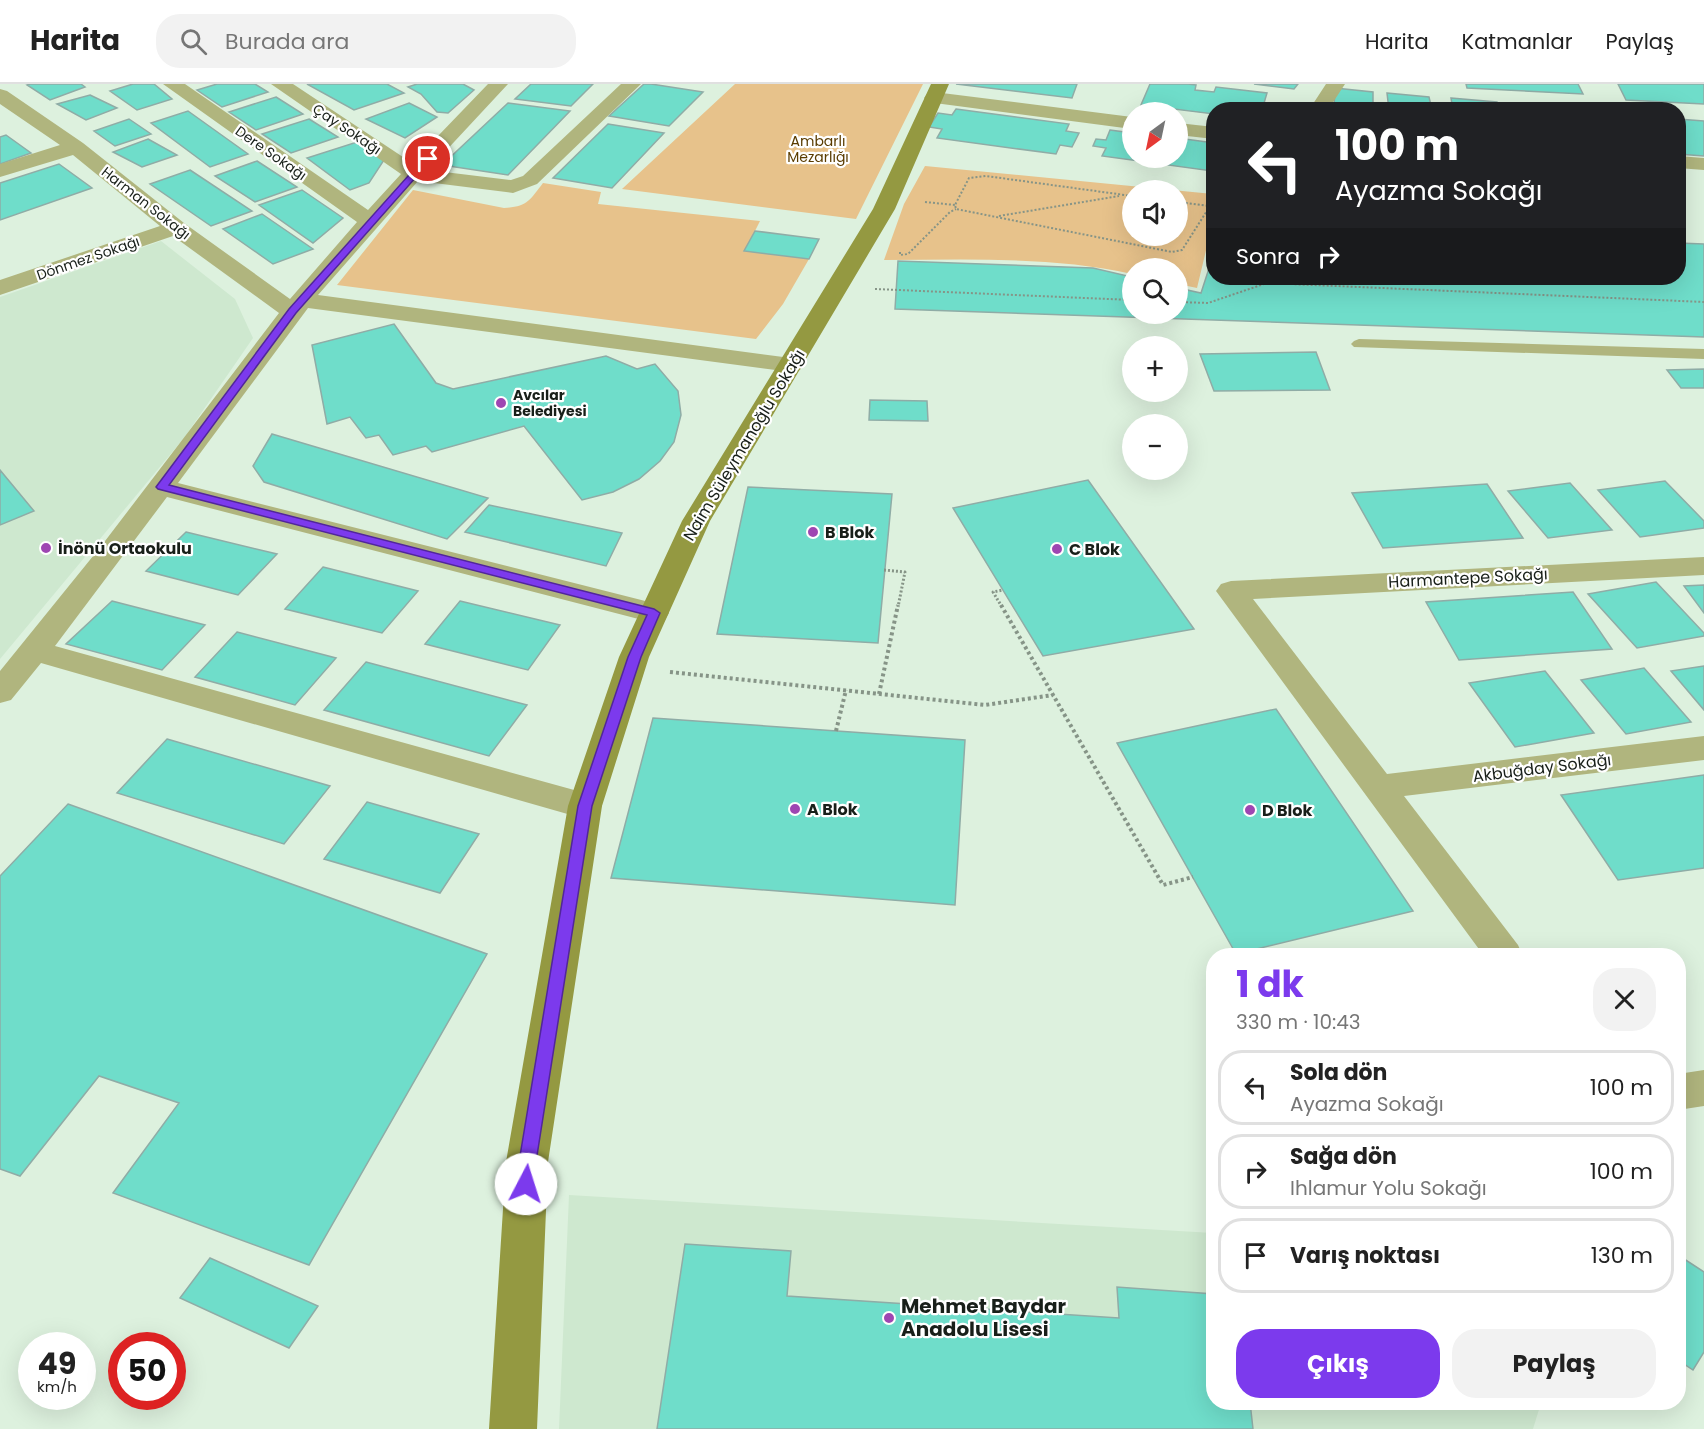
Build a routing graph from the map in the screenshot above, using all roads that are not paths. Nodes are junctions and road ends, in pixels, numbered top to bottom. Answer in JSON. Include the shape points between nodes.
{"nodes":[{"id":1,"x":172,"y":84,"type":"edge"},
{"id":2,"x":280,"y":84,"type":"edge"},
{"id":3,"x":498,"y":84,"type":"edge"},
{"id":4,"x":632,"y":84,"type":"edge"},
{"id":5,"x":1336,"y":84,"type":"edge"},
{"id":6,"x":937,"y":91,"type":"edge"},
{"id":7,"x":1,"y":96,"type":"edge"},
{"id":8,"x":1324,"y":102,"type":"edge"},
{"id":9,"x":1122,"y":121,"type":"edge"},
{"id":10,"x":1188,"y":130,"type":"edge"},
{"id":11,"x":1206,"y":132,"type":"edge"},
{"id":12,"x":76,"y":147,"type":"junction"},
{"id":13,"x":1686,"y":163,"type":"edge"},
{"id":14,"x":1704,"y":164,"type":"edge"},
{"id":15,"x":0,"y":171,"type":"edge"},
{"id":16,"x":414,"y":174,"type":"junction"},
{"id":17,"x":370,"y":221,"type":"junction"},
{"id":18,"x":176,"y":228,"type":"junction"},
{"id":19,"x":0,"y":288,"type":"edge"},
{"id":20,"x":297,"y":306,"type":"junction"},
{"id":21,"x":1359,"y":344,"type":"dead end"},
{"id":22,"x":1704,"y":354,"type":"edge"},
{"id":23,"x":791,"y":364,"type":"junction"},
{"id":24,"x":162,"y":487,"type":"junction"},
{"id":25,"x":1704,"y":566,"type":"edge"},
{"id":26,"x":654,"y":613,"type":"junction"},
{"id":27,"x":36,"y":651,"type":"junction"},
{"id":28,"x":0,"y":692,"type":"edge"},
{"id":29,"x":1704,"y":748,"type":"edge"},
{"id":30,"x":1379,"y":788,"type":"junction"},
{"id":31,"x":585,"y":806,"type":"junction"},
{"id":32,"x":1499,"y":948,"type":"edge"},
{"id":33,"x":1704,"y":1088,"type":"edge"},
{"id":34,"x":1686,"y":1091,"type":"edge"},
{"id":35,"x":513,"y":1429,"type":"edge"}],
"edges":[{"from":1,"to":17,"type":"street","name":"Dere Sokağı"},
{"from":2,"to":16,"type":"street","name":"Çay Sokağı"},
{"from":3,"to":16,"type":"street"},
{"from":4,"to":16,"type":"street","via":[[530,180],[513,187]]},
{"from":5,"to":8,"type":"street"},
{"from":6,"to":9,"type":"street"},
{"from":6,"to":23,"type":"main road","name":"Naim Süleymanoğlu Sokağı","via":[[884,209]]},
{"from":7,"to":12,"type":"street","name":"Harman Sokağı"},
{"from":10,"to":11,"type":"street"},
{"from":12,"to":15,"type":"street"},
{"from":12,"to":18,"type":"street","name":"Harman Sokağı"},
{"from":13,"to":14,"type":"street"},
{"from":16,"to":17,"type":"street"},
{"from":17,"to":20,"type":"street"},
{"from":18,"to":19,"type":"street","name":"Dönmez Sokağı"},
{"from":18,"to":20,"type":"street","name":"Harman Sokağı"},
{"from":20,"to":23,"type":"street"},
{"from":20,"to":24,"type":"street"},
{"from":21,"to":22,"type":"lane"},
{"from":23,"to":26,"type":"main road","name":"Naim Süleymanoğlu Sokağı","via":[[696,521]]},
{"from":24,"to":26,"type":"street"},
{"from":24,"to":27,"type":"street"},
{"from":25,"to":30,"type":"street","name":"Harmantepe Sokağı","via":[[1231,591]]},
{"from":26,"to":31,"type":"main road","name":"Naim Süleymanoğlu Sokağı","via":[[634,657]]},
{"from":27,"to":28,"type":"street"},
{"from":27,"to":31,"type":"street"},
{"from":29,"to":30,"type":"street","name":"Akbuğday Sokağı"},
{"from":30,"to":32,"type":"street"},
{"from":31,"to":35,"type":"main road","name":"Naim Süleymanoğlu Sokağı","via":[[527,1162]]},
{"from":33,"to":34,"type":"street"}]}
